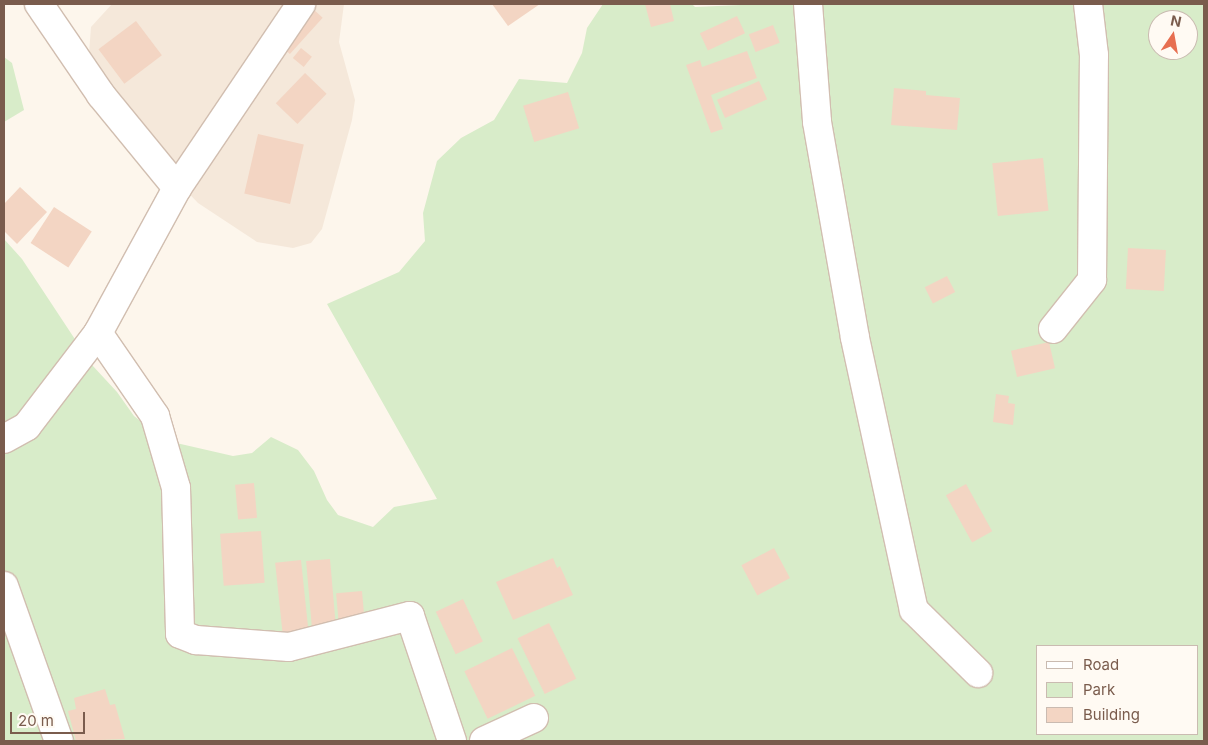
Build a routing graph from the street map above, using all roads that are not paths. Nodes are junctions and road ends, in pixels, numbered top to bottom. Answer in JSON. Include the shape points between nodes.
{"nodes":[{"id":1,"x":39,"y":4,"type":"edge"},
{"id":2,"x":301,"y":4,"type":"edge"},
{"id":3,"x":808,"y":4,"type":"edge"},
{"id":4,"x":1088,"y":4,"type":"edge"},
{"id":5,"x":177,"y":188,"type":"junction"},
{"id":6,"x":1053,"y":329,"type":"dead end"},
{"id":7,"x":98,"y":333,"type":"junction"},
{"id":8,"x":4,"y":439,"type":"edge"},
{"id":9,"x":4,"y":586,"type":"edge"},
{"id":10,"x":978,"y":673,"type":"dead end"},
{"id":11,"x":534,"y":718,"type":"dead end"},
{"id":12,"x":59,"y":741,"type":"edge"},
{"id":13,"x":452,"y":741,"type":"edge"},
{"id":14,"x":484,"y":741,"type":"edge"}],
"edges":[{"from":1,"to":5,"type":"street","via":[[101,95]]},
{"from":2,"to":5,"type":"street"},
{"from":3,"to":10,"type":"street","via":[[817,122],[855,338],[914,610]]},
{"from":4,"to":6,"type":"street","via":[[1094,56],[1092,280]]},
{"from":5,"to":7,"type":"street"},
{"from":7,"to":8,"type":"street","via":[[27,426]]},
{"from":7,"to":13,"type":"street","via":[[155,416],[176,488],[180,634],[196,640],[289,648],[410,616]]},
{"from":9,"to":12,"type":"street"},
{"from":11,"to":14,"type":"street"}]}
